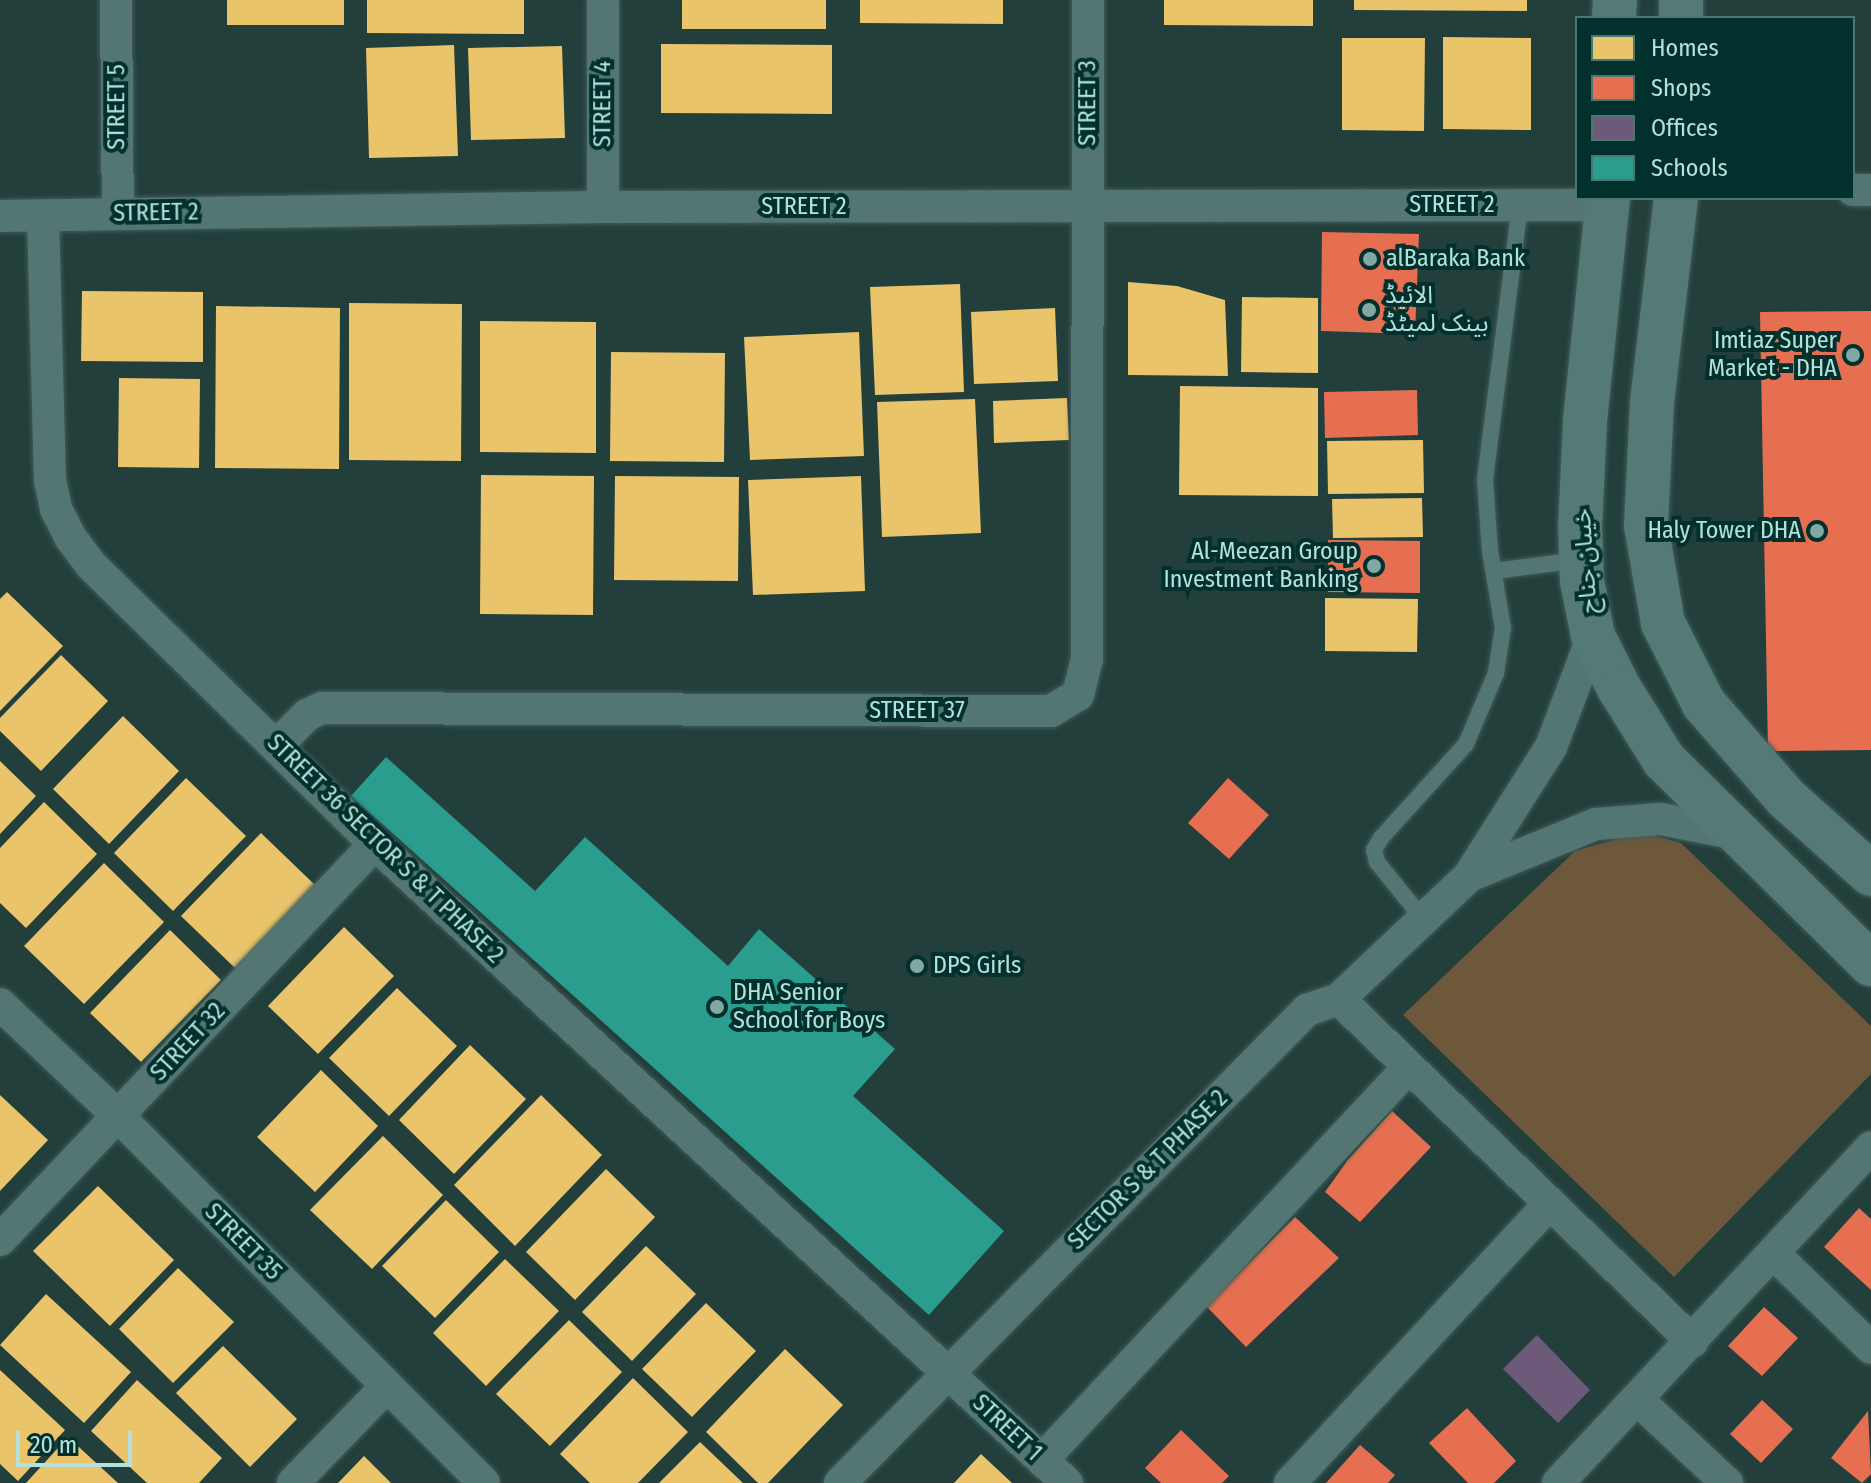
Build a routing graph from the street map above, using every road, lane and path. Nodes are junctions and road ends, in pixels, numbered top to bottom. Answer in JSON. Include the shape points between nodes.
{"nodes":[{"id":1,"x":116,"y":0,"type":"edge"},
{"id":2,"x":603,"y":0,"type":"edge"},
{"id":3,"x":1088,"y":0,"type":"edge"},
{"id":4,"x":1676,"y":200,"type":"edge"},
{"id":5,"x":1608,"y":202,"type":"edge"},
{"id":6,"x":1520,"y":205,"type":"junction"},
{"id":7,"x":1088,"y":206,"type":"junction"},
{"id":8,"x":603,"y":207,"type":"junction"},
{"id":9,"x":118,"y":213,"type":"junction"},
{"id":10,"x":0,"y":216,"type":"edge"},
{"id":11,"x":43,"y":216,"type":"junction"},
{"id":12,"x":1581,"y":560,"type":"junction"},
{"id":13,"x":1494,"y":571,"type":"junction"},
{"id":14,"x":1593,"y":636,"type":"junction"},
{"id":15,"x":276,"y":746,"type":"junction"},
{"id":16,"x":1736,"y":834,"type":"junction"},
{"id":17,"x":375,"y":844,"type":"junction"},
{"id":18,"x":1871,"y":874,"type":"edge"},
{"id":19,"x":1469,"y":876,"type":"junction"},
{"id":20,"x":1423,"y":919,"type":"junction"},
{"id":21,"x":1871,"y":964,"type":"edge"},
{"id":22,"x":1339,"y":999,"type":"junction"},
{"id":23,"x":0,"y":1004,"type":"edge"},
{"id":24,"x":1408,"y":1068,"type":"junction"},
{"id":25,"x":118,"y":1116,"type":"junction"},
{"id":26,"x":1871,"y":1147,"type":"edge"},
{"id":27,"x":1549,"y":1204,"type":"junction"},
{"id":28,"x":0,"y":1240,"type":"edge"},
{"id":29,"x":1774,"y":1254,"type":"junction"},
{"id":30,"x":1692,"y":1341,"type":"junction"},
{"id":31,"x":1871,"y":1348,"type":"edge"},
{"id":32,"x":947,"y":1373,"type":"junction"},
{"id":33,"x":386,"y":1387,"type":"junction"},
{"id":34,"x":1638,"y":1400,"type":"junction"},
{"id":35,"x":1042,"y":1460,"type":"junction"},
{"id":36,"x":293,"y":1483,"type":"edge"},
{"id":37,"x":484,"y":1483,"type":"edge"},
{"id":38,"x":840,"y":1483,"type":"edge"},
{"id":39,"x":1067,"y":1483,"type":"edge"},
{"id":40,"x":1290,"y":1483,"type":"edge"},
{"id":41,"x":1558,"y":1483,"type":"edge"},
{"id":42,"x":1727,"y":1483,"type":"edge"}],
"edges":[{"from":1,"to":9,"type":"street","name":"STREET 5"},
{"from":2,"to":8,"type":"street","name":"STREET 4"},
{"from":3,"to":7,"type":"street","name":"STREET 3"},
{"from":4,"to":18,"type":"main road","via":[[1652,403],[1646,525],[1663,623],[1704,704],[1786,798]]},
{"from":5,"to":6,"type":"street","name":"STREET 2"},
{"from":5,"to":12,"type":"main road","name":"خیبان جناح","via":[[1585,422]]},
{"from":6,"to":7,"type":"street","name":"STREET 2"},
{"from":6,"to":13,"type":"lane","via":[[1485,479]]},
{"from":7,"to":8,"type":"street","name":"STREET 2"},
{"from":7,"to":15,"type":"street","name":"STREET 37","via":[[1087,660],[1078,695],[1051,711],[322,708],[307,715]]},
{"from":8,"to":9,"type":"street","name":"STREET 2"},
{"from":9,"to":11,"type":"street","name":"STREET 2"},
{"from":10,"to":11,"type":"street","name":"STREET 2"},
{"from":11,"to":15,"type":"street","name":"STREET 36 SECTOR S & T PHASE 2","via":[[50,480],[56,509],[92,566]]},
{"from":12,"to":13,"type":"lane"},
{"from":12,"to":14,"type":"main road","name":"خیبان جناح"},
{"from":13,"to":20,"type":"lane","via":[[1503,628],[1496,673],[1466,744],[1374,850],[1377,862]]},
{"from":14,"to":16,"type":"main road","name":"خیبان جناح","via":[[1664,760]]},
{"from":14,"to":19,"type":"street","name":"SECTOR S & T PHASE 2","via":[[1551,747]]},
{"from":15,"to":17,"type":"street","name":"STREET 36 SECTOR S & T PHASE 2"},
{"from":16,"to":19,"type":"street","name":"SECTOR S & T PHASE 2","via":[[1661,819],[1596,824]]},
{"from":16,"to":21,"type":"main road","name":"خیبان جناح"},
{"from":17,"to":25,"type":"street","name":"STREET 32"},
{"from":17,"to":32,"type":"street","name":"STREET 36 SECTOR S & T PHASE 2"},
{"from":19,"to":20,"type":"street","name":"SECTOR S & T PHASE 2"},
{"from":20,"to":22,"type":"street","name":"SECTOR S & T PHASE 2"},
{"from":22,"to":24,"type":"street"},
{"from":22,"to":32,"type":"street","name":"SECTOR S & T PHASE 2","via":[[1307,1010]]},
{"from":23,"to":25,"type":"street","name":"STREET 35"},
{"from":24,"to":27,"type":"street"},
{"from":24,"to":35,"type":"street"},
{"from":25,"to":28,"type":"street","name":"STREET 32"},
{"from":25,"to":33,"type":"street","name":"STREET 35"},
{"from":26,"to":29,"type":"street"},
{"from":27,"to":30,"type":"street"},
{"from":27,"to":40,"type":"street"},
{"from":29,"to":30,"type":"street"},
{"from":29,"to":31,"type":"street"},
{"from":30,"to":34,"type":"street"},
{"from":32,"to":35,"type":"street","name":"STREET 1"},
{"from":32,"to":38,"type":"street","name":"SECTOR S & T PHASE 2"},
{"from":33,"to":36,"type":"street"},
{"from":33,"to":37,"type":"street","name":"STREET 35"},
{"from":34,"to":41,"type":"street"},
{"from":34,"to":42,"type":"street"},
{"from":35,"to":39,"type":"street","name":"STREET 1"}]}
